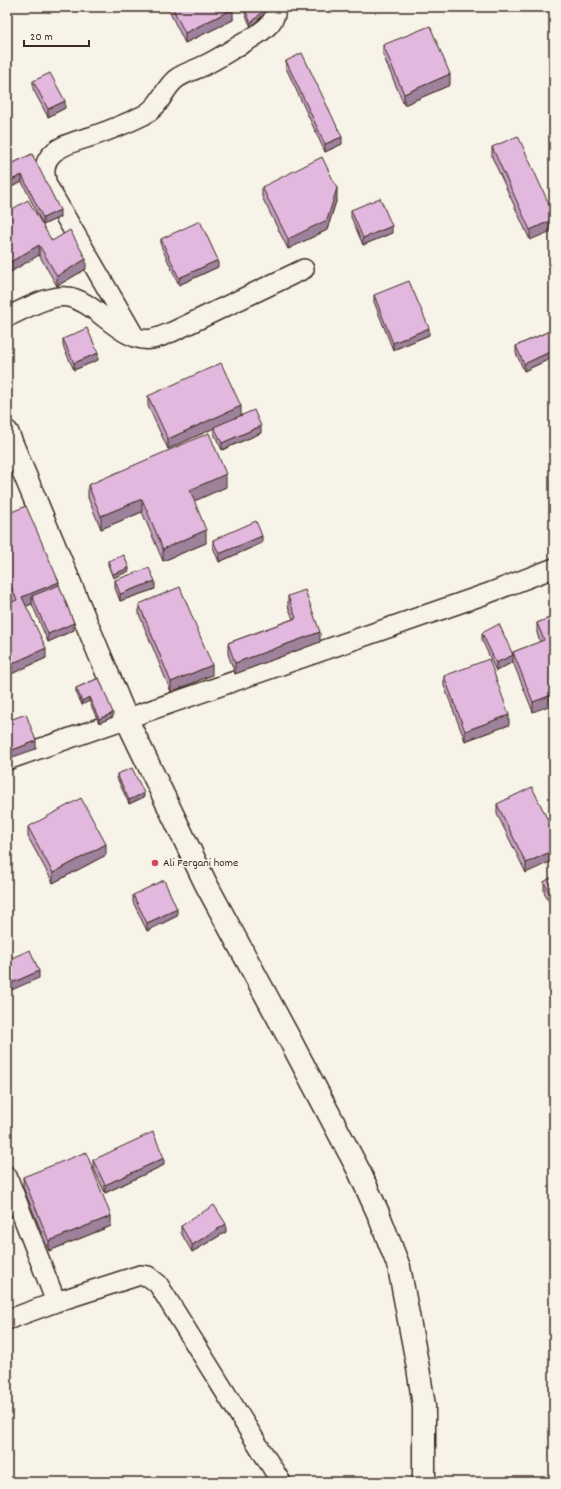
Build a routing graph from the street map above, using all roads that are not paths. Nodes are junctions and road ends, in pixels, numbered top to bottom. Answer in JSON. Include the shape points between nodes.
{"nodes":[{"id":1,"x":275,"y":7,"type":"edge"},
{"id":2,"x":304,"y":269,"type":"dead end"},
{"id":3,"x":7,"y":317,"type":"edge"},
{"id":4,"x":135,"y":337,"type":"junction"},
{"id":5,"x":7,"y":432,"type":"edge"},
{"id":6,"x":554,"y":568,"type":"edge"},
{"id":7,"x":126,"y":718,"type":"junction"},
{"id":8,"x":7,"y":760,"type":"edge"},
{"id":9,"x":7,"y":1176,"type":"edge"},
{"id":10,"x":56,"y":1302,"type":"junction"},
{"id":11,"x":7,"y":1320,"type":"edge"},
{"id":12,"x":281,"y":1482,"type":"edge"},
{"id":13,"x":424,"y":1482,"type":"edge"}],
"edges":[{"from":1,"to":4,"type":"street","via":[[273,20],[265,29],[209,63],[176,78],[157,105],[145,114],[58,148],[45,163],[47,185]]},
{"from":2,"to":4,"type":"street","via":[[172,332],[150,339]]},
{"from":3,"to":4,"type":"street","via":[[45,300],[67,297],[82,301],[112,324]]},
{"from":5,"to":7,"type":"street"},
{"from":6,"to":7,"type":"street","via":[[486,594]]},
{"from":7,"to":8,"type":"street"},
{"from":7,"to":13,"type":"street","via":[[206,884],[359,1170],[378,1213],[399,1267],[415,1347],[424,1406]]},
{"from":9,"to":10,"type":"street"},
{"from":10,"to":11,"type":"street"},
{"from":10,"to":12,"type":"street","via":[[140,1275],[148,1276],[158,1284]]}]}
